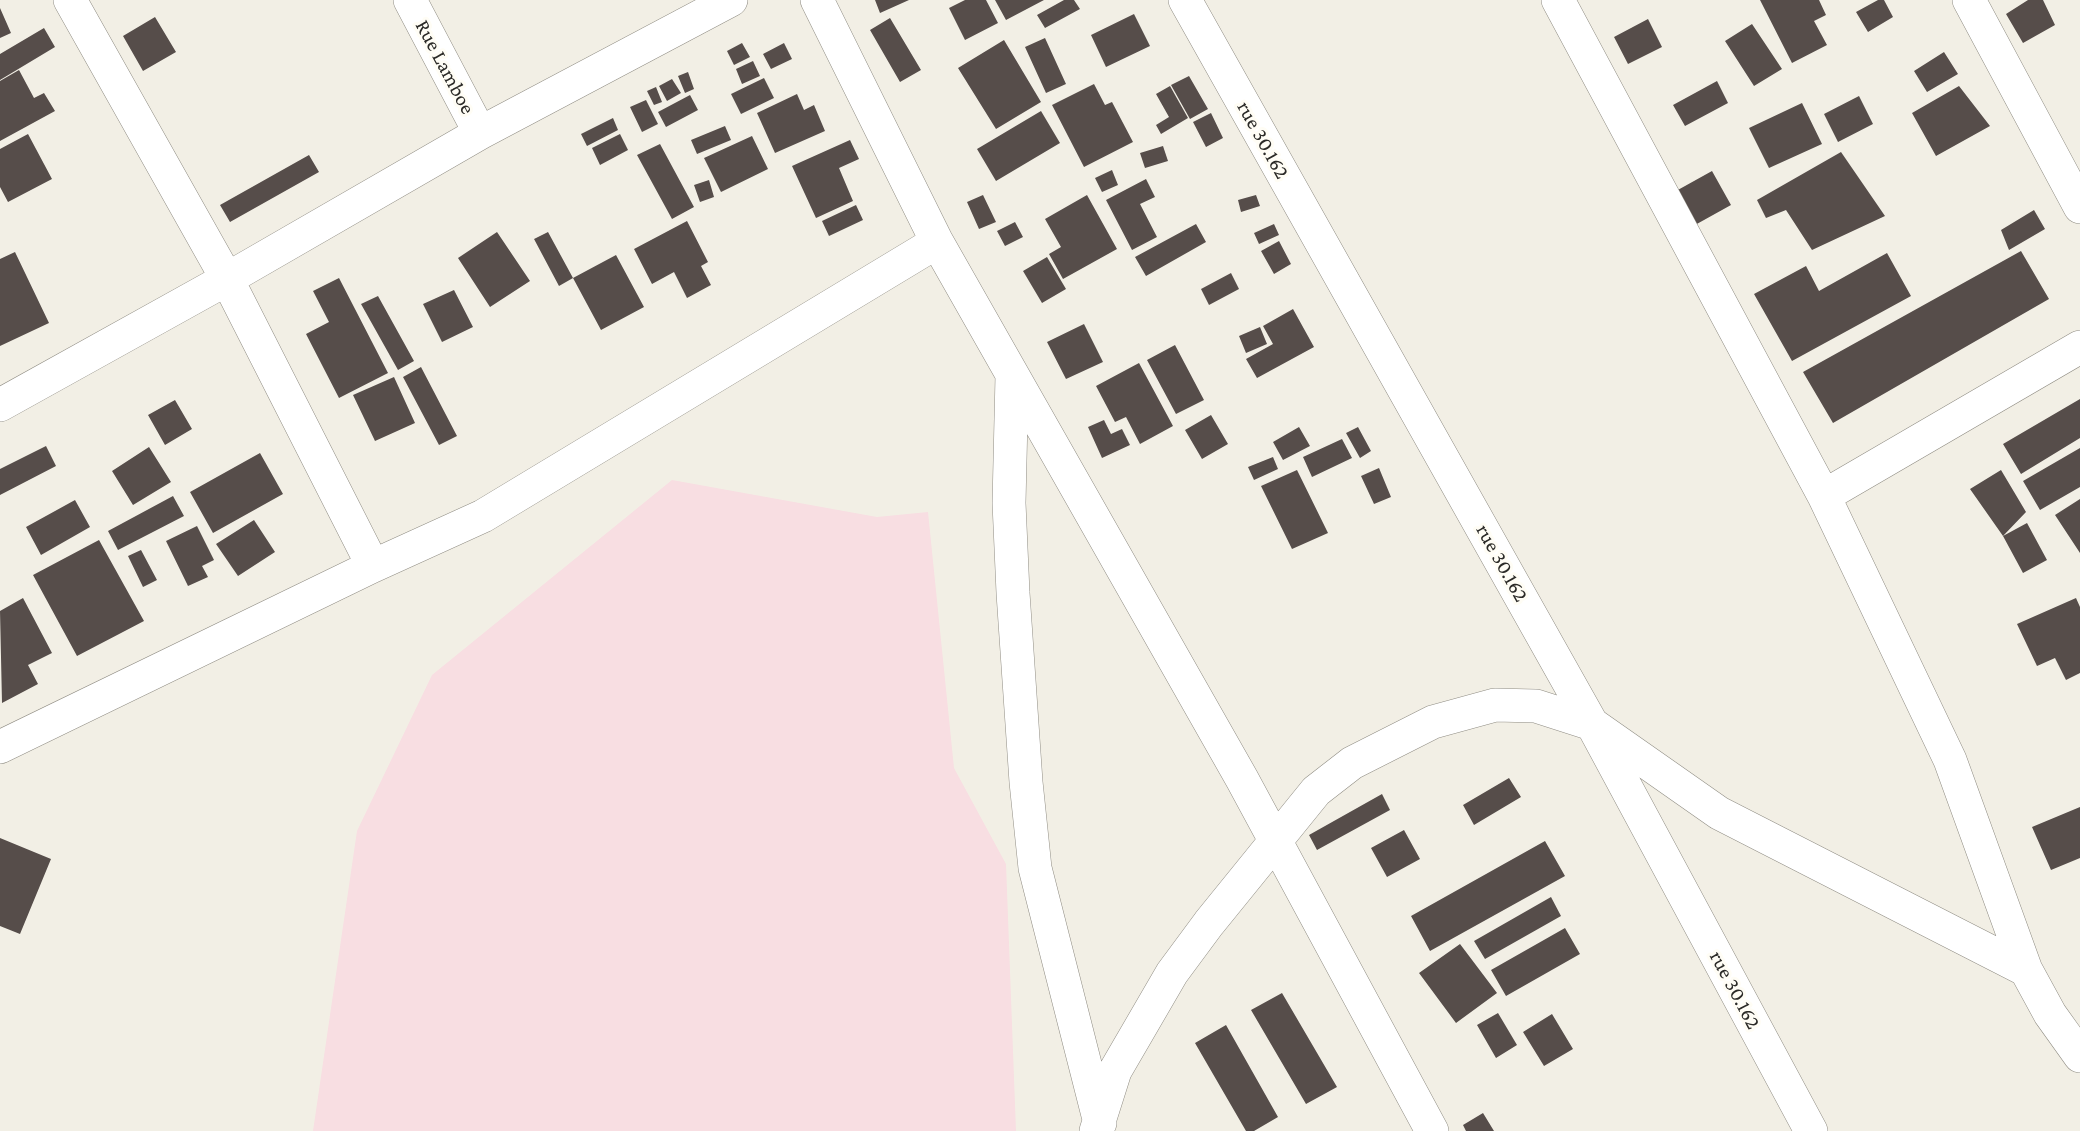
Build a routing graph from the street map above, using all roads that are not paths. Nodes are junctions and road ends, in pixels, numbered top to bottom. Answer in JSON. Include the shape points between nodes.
{"nodes":[{"id":1,"x":70,"y":0,"type":"edge"},
{"id":2,"x":410,"y":0,"type":"edge"},
{"id":3,"x":731,"y":0,"type":"edge"},
{"id":4,"x":817,"y":0,"type":"edge"},
{"id":5,"x":1185,"y":0,"type":"edge"},
{"id":6,"x":1558,"y":0,"type":"edge"},
{"id":7,"x":1969,"y":0,"type":"edge"},
{"id":8,"x":480,"y":133,"type":"junction"},
{"id":9,"x":2080,"y":207,"type":"edge"},
{"id":10,"x":937,"y":242,"type":"junction"},
{"id":11,"x":227,"y":279,"type":"junction"},
{"id":12,"x":2080,"y":347,"type":"edge"},
{"id":13,"x":1012,"y":375,"type":"junction"},
{"id":14,"x":0,"y":405,"type":"edge"},
{"id":15,"x":1824,"y":496,"type":"junction"},
{"id":16,"x":374,"y":566,"type":"junction"},
{"id":17,"x":1592,"y":724,"type":"junction"},
{"id":18,"x":0,"y":747,"type":"edge"},
{"id":19,"x":1275,"y":842,"type":"junction"},
{"id":20,"x":2026,"y":970,"type":"junction"},
{"id":21,"x":2080,"y":1056,"type":"edge"},
{"id":22,"x":1100,"y":1127,"type":"edge"},
{"id":23,"x":1432,"y":1131,"type":"edge"},
{"id":24,"x":1811,"y":1131,"type":"edge"}],
"edges":[{"from":1,"to":11,"type":"street"},
{"from":2,"to":8,"type":"street","name":"Rue Lamboe"},
{"from":3,"to":8,"type":"street"},
{"from":4,"to":10,"type":"street"},
{"from":5,"to":17,"type":"street","name":"rue 30.162"},
{"from":6,"to":15,"type":"street"},
{"from":7,"to":9,"type":"street"},
{"from":8,"to":11,"type":"street"},
{"from":10,"to":13,"type":"street"},
{"from":10,"to":16,"type":"street","via":[[483,516]]},
{"from":11,"to":14,"type":"street"},
{"from":11,"to":16,"type":"street"},
{"from":12,"to":15,"type":"street"},
{"from":13,"to":19,"type":"street"},
{"from":13,"to":22,"type":"street","via":[[1009,503],[1035,868]]},
{"from":15,"to":20,"type":"street","via":[[1950,760]]},
{"from":16,"to":18,"type":"street"},
{"from":17,"to":19,"type":"street","via":[[1536,706],[1495,705],[1433,722],[1352,763],[1316,791]]},
{"from":17,"to":20,"type":"street","via":[[1719,813]]},
{"from":17,"to":24,"type":"street","name":"rue 30.162"},
{"from":19,"to":22,"type":"street","via":[[1172,973],[1115,1071]]},
{"from":19,"to":23,"type":"street"},
{"from":20,"to":21,"type":"street","via":[[2050,1014]]}]}
